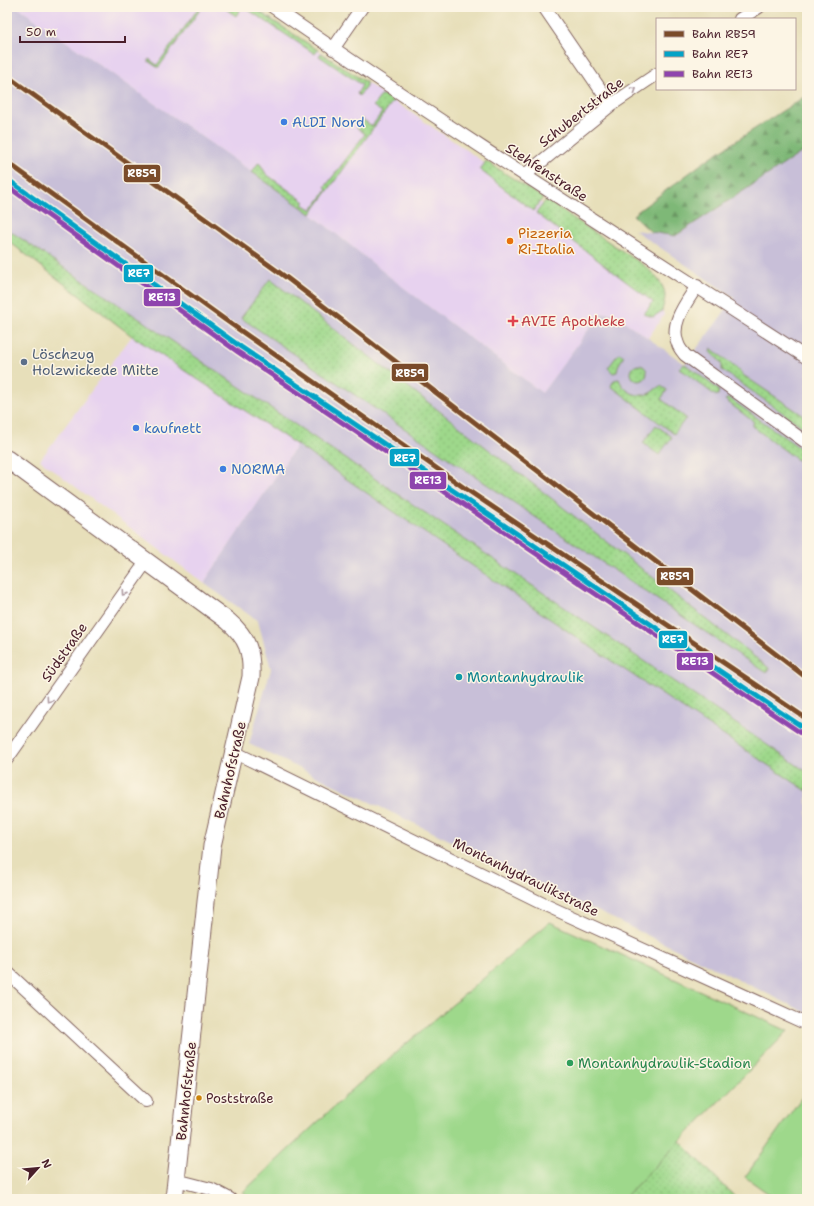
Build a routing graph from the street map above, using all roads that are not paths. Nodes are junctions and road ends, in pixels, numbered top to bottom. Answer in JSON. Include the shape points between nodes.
{"nodes":[{"id":1,"x":274,"y":7,"type":"edge"},
{"id":2,"x":362,"y":7,"type":"edge"},
{"id":3,"x":544,"y":7,"type":"edge"},
{"id":4,"x":759,"y":7,"type":"edge"},
{"id":5,"x":742,"y":18,"type":"edge"},
{"id":6,"x":333,"y":49,"type":"junction"},
{"id":7,"x":656,"y":75,"type":"edge"},
{"id":8,"x":611,"y":105,"type":"junction"},
{"id":9,"x":525,"y":175,"type":"junction"},
{"id":10,"x":697,"y":286,"type":"junction"},
{"id":11,"x":807,"y":358,"type":"edge"},
{"id":12,"x":807,"y":443,"type":"edge"},
{"id":13,"x":7,"y":460,"type":"edge"},
{"id":14,"x":146,"y":562,"type":"junction"},
{"id":15,"x":234,"y":752,"type":"junction"},
{"id":16,"x":7,"y":759,"type":"edge"},
{"id":17,"x":7,"y":972,"type":"edge"},
{"id":18,"x":807,"y":1024,"type":"edge"},
{"id":19,"x":146,"y":1101,"type":"dead end"},
{"id":20,"x":176,"y":1180,"type":"junction"},
{"id":21,"x":174,"y":1199,"type":"edge"},
{"id":22,"x":230,"y":1199,"type":"edge"}],
"edges":[{"from":1,"to":6,"type":"street","name":"Stehfenstraße"},
{"from":2,"to":6,"type":"street"},
{"from":3,"to":8,"type":"street"},
{"from":4,"to":5,"type":"street"},
{"from":6,"to":9,"type":"street","name":"Stehfenstraße"},
{"from":8,"to":7,"type":"street","name":"Schubertstraße","one_way":true},
{"from":8,"to":9,"type":"street","name":"Schubertstraße"},
{"from":9,"to":10,"type":"street","name":"Stehfenstraße"},
{"from":10,"to":11,"type":"street","name":"Stehfenstraße"},
{"from":10,"to":12,"type":"street","via":[[678,319],[675,330],[677,344],[685,355]]},
{"from":13,"to":14,"type":"main road","name":"Bahnhofstraße"},
{"from":14,"to":15,"type":"main road","name":"Bahnhofstraße","via":[[228,621],[247,644],[252,659],[251,677]]},
{"from":14,"to":16,"type":"street","name":"Südstraße","one_way":true},
{"from":15,"to":18,"type":"street","name":"Montanhydraulikstraße","via":[[543,904]]},
{"from":15,"to":20,"type":"main road","name":"Bahnhofstraße","via":[[212,846]]},
{"from":17,"to":19,"type":"street"},
{"from":20,"to":21,"type":"main road","name":"Bahnhofstraße"},
{"from":20,"to":22,"type":"street","via":[[211,1189]]}]}
